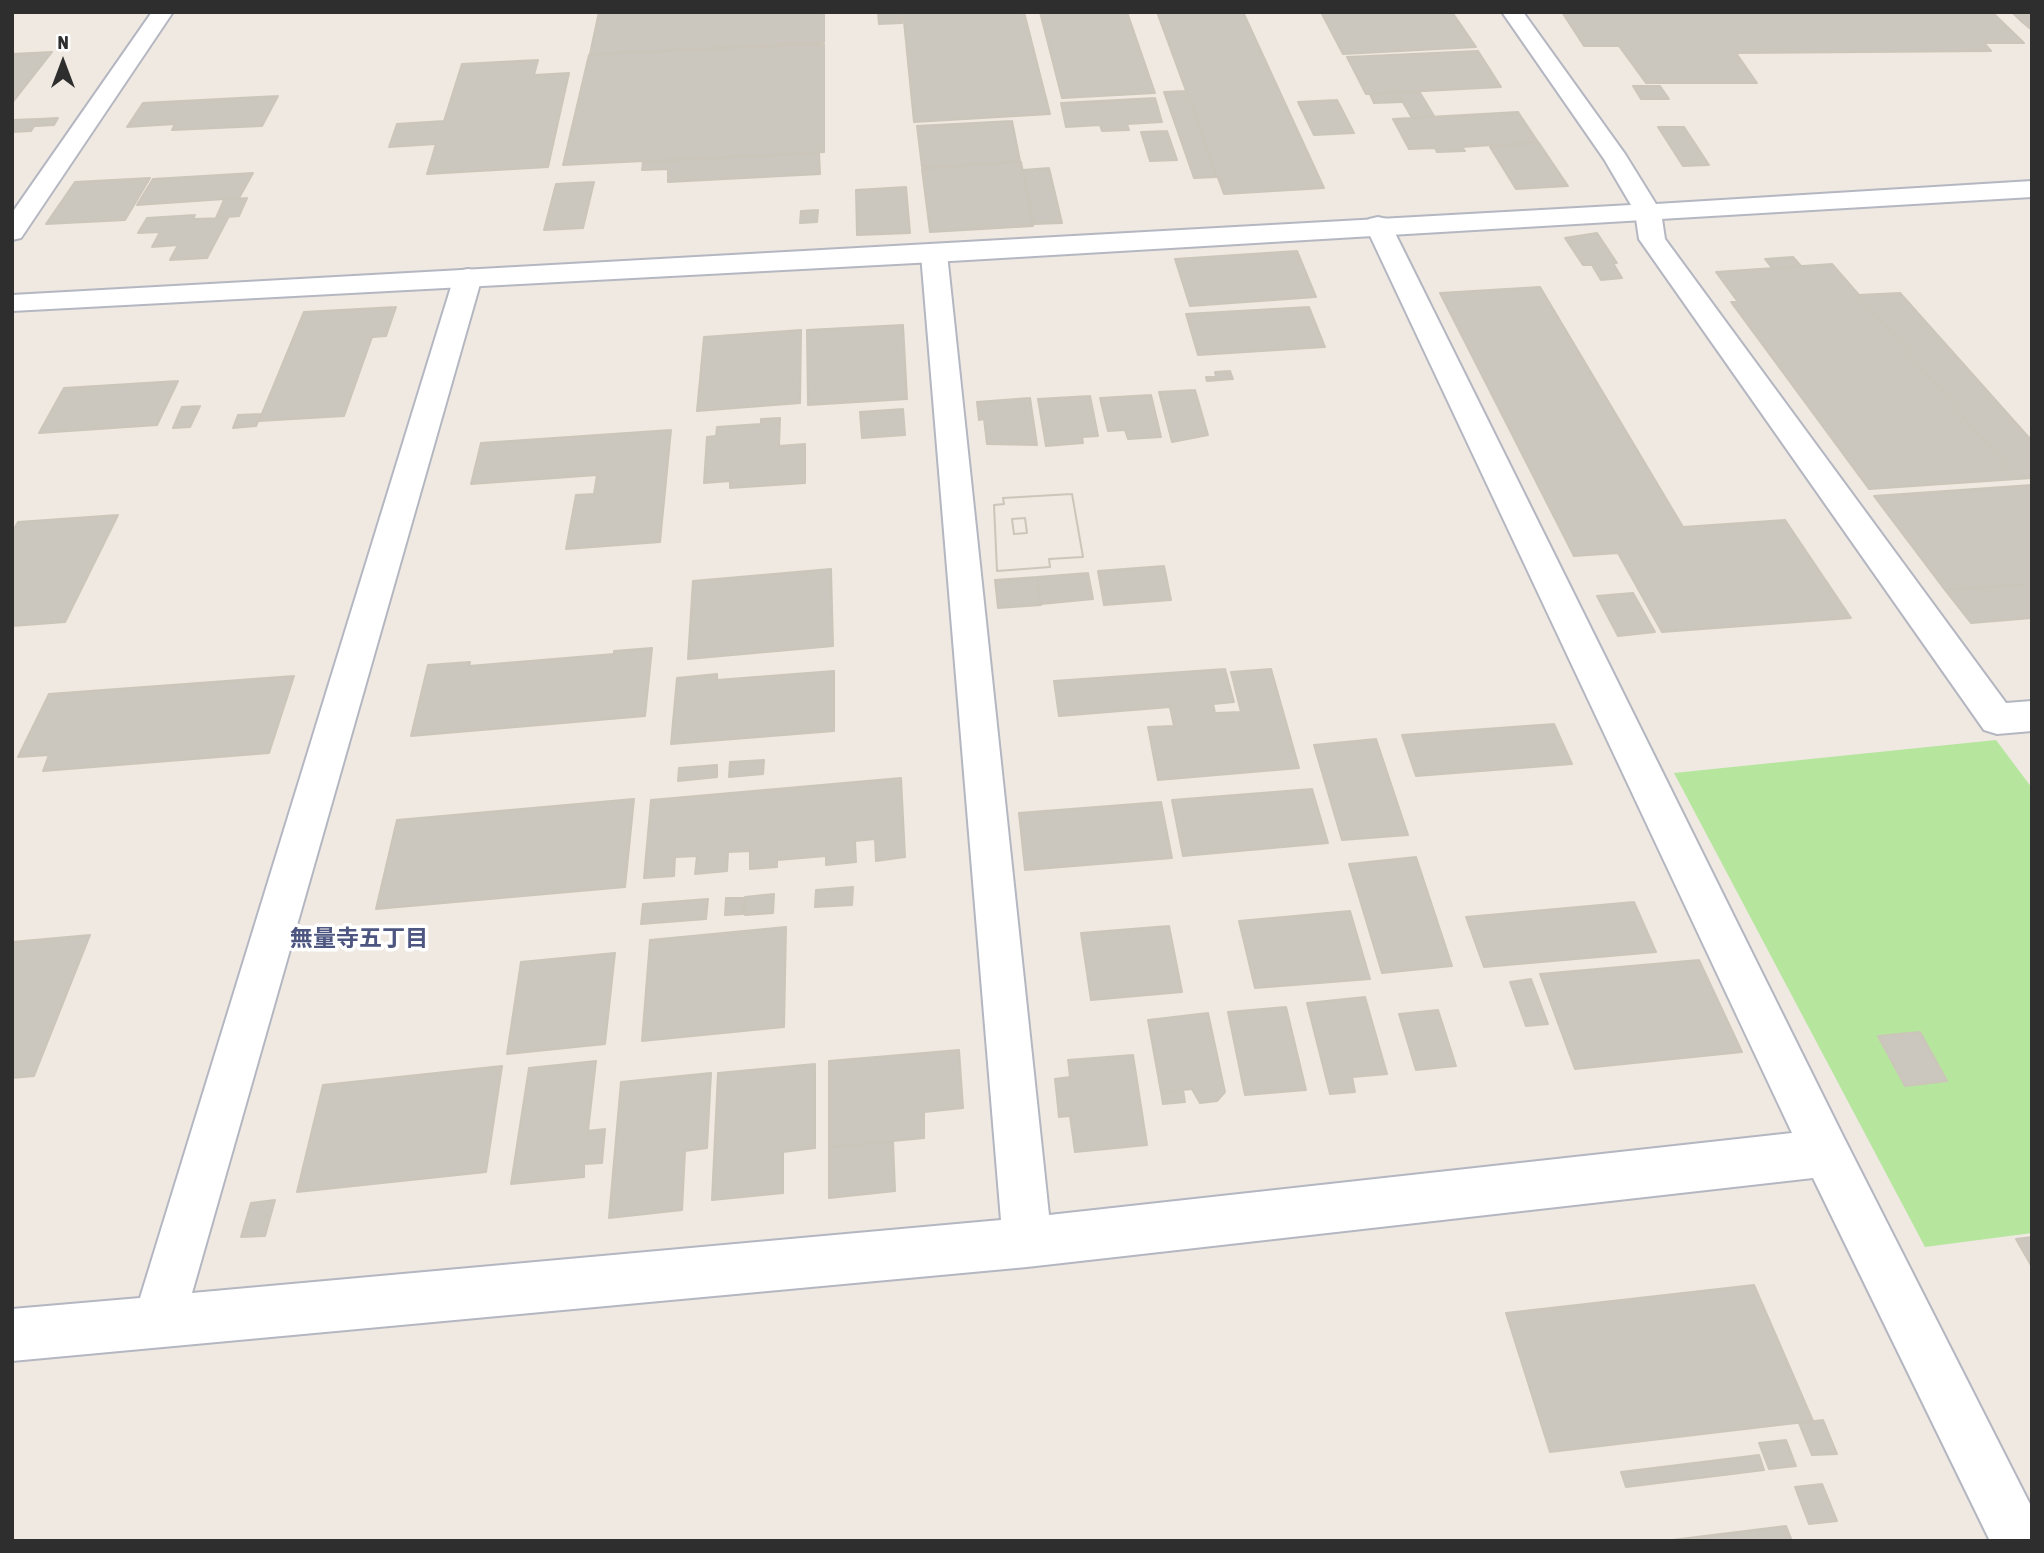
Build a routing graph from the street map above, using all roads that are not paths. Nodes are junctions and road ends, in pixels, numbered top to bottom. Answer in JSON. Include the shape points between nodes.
{"nodes":[{"id":1,"x":162,"y":12,"type":"edge"},
{"id":2,"x":170,"y":12,"type":"edge"},
{"id":3,"x":1512,"y":12,"type":"edge"},
{"id":4,"x":2032,"y":189,"type":"edge"},
{"id":5,"x":1648,"y":212,"type":"junction"},
{"id":6,"x":1378,"y":225,"type":"junction"},
{"id":7,"x":12,"y":232,"type":"edge"},
{"id":8,"x":934,"y":254,"type":"junction"},
{"id":9,"x":468,"y":277,"type":"junction"},
{"id":10,"x":12,"y":303,"type":"edge"},
{"id":11,"x":2032,"y":716,"type":"edge"},
{"id":12,"x":1826,"y":1153,"type":"junction"},
{"id":13,"x":1027,"y":1242,"type":"junction"},
{"id":14,"x":158,"y":1323,"type":"junction"},
{"id":15,"x":12,"y":1335,"type":"edge"},
{"id":16,"x":2019,"y":1541,"type":"edge"}],
"edges":[{"from":1,"to":2,"type":"street"},
{"from":1,"to":7,"type":"street"},
{"from":3,"to":5,"type":"street"},
{"from":4,"to":5,"type":"street"},
{"from":5,"to":6,"type":"street"},
{"from":5,"to":11,"type":"street","via":[[1652,240],[1997,719]]},
{"from":6,"to":8,"type":"street"},
{"from":6,"to":12,"type":"street"},
{"from":8,"to":9,"type":"street"},
{"from":8,"to":13,"type":"street"},
{"from":9,"to":10,"type":"street"},
{"from":9,"to":14,"type":"street"},
{"from":12,"to":13,"type":"street"},
{"from":12,"to":16,"type":"street"},
{"from":13,"to":14,"type":"street"},
{"from":14,"to":15,"type":"street"}]}
